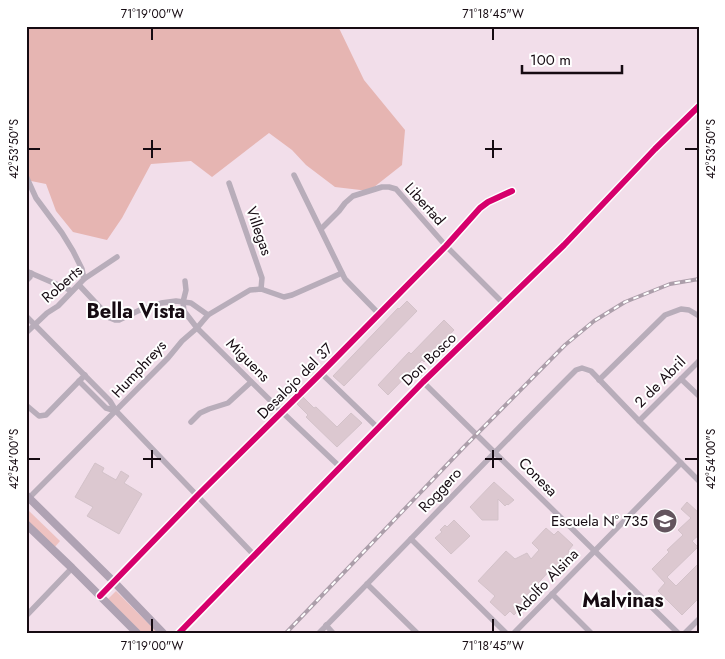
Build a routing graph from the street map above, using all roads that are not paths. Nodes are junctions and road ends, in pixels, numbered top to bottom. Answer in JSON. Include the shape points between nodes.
{"nodes":[{"id":1,"x":699,"y":106,"type":"edge"},
{"id":2,"x":294,"y":174,"type":"dead end"},
{"id":3,"x":26,"y":176,"type":"edge"},
{"id":4,"x":229,"y":183,"type":"dead end"},
{"id":5,"x":512,"y":191,"type":"dead end"},
{"id":6,"x":321,"y":229,"type":"junction"},
{"id":7,"x":446,"y":246,"type":"junction"},
{"id":8,"x":117,"y":257,"type":"dead end"},
{"id":9,"x":29,"y":272,"type":"edge"},
{"id":10,"x":342,"y":273,"type":"junction"},
{"id":11,"x":84,"y":279,"type":"junction"},
{"id":12,"x":26,"y":281,"type":"edge"},
{"id":13,"x":185,"y":281,"type":"dead end"},
{"id":14,"x":79,"y":285,"type":"junction"},
{"id":15,"x":261,"y":289,"type":"junction"},
{"id":16,"x":72,"y":291,"type":"junction"},
{"id":17,"x":183,"y":302,"type":"junction"},
{"id":18,"x":504,"y":304,"type":"junction"},
{"id":19,"x":379,"y":314,"type":"junction"},
{"id":20,"x":208,"y":315,"type":"junction"},
{"id":21,"x":26,"y":316,"type":"edge"},
{"id":22,"x":699,"y":316,"type":"edge"},
{"id":23,"x":35,"y":324,"type":"junction"},
{"id":24,"x":197,"y":328,"type":"junction"},
{"id":25,"x":26,"y":334,"type":"edge"},
{"id":26,"x":699,"y":361,"type":"edge"},
{"id":27,"x":321,"y":373,"type":"junction"},
{"id":28,"x":85,"y":375,"type":"junction"},
{"id":29,"x":681,"y":379,"type":"junction"},
{"id":30,"x":599,"y":380,"type":"junction"},
{"id":31,"x":78,"y":381,"type":"junction"},
{"id":32,"x":252,"y":382,"type":"junction"},
{"id":33,"x":423,"y":382,"type":"junction"},
{"id":34,"x":699,"y":396,"type":"edge"},
{"id":35,"x":26,"y":405,"type":"edge"},
{"id":36,"x":116,"y":411,"type":"junction"},
{"id":37,"x":282,"y":412,"type":"junction"},
{"id":38,"x":191,"y":422,"type":"dead end"},
{"id":39,"x":639,"y":422,"type":"junction"},
{"id":40,"x":378,"y":428,"type":"junction"},
{"id":41,"x":494,"y":452,"type":"junction"},
{"id":42,"x":681,"y":463,"type":"junction"},
{"id":43,"x":340,"y":467,"type":"junction"},
{"id":44,"x":699,"y":481,"type":"edge"},
{"id":45,"x":198,"y":495,"type":"junction"},
{"id":46,"x":27,"y":498,"type":"edge"},
{"id":47,"x":26,"y":524,"type":"edge"},
{"id":48,"x":412,"y":539,"type":"junction"},
{"id":49,"x":594,"y":550,"type":"junction"},
{"id":50,"x":254,"y":555,"type":"junction"},
{"id":51,"x":72,"y":568,"type":"junction"},
{"id":52,"x":114,"y":582,"type":"junction"},
{"id":53,"x":367,"y":584,"type":"junction"},
{"id":54,"x":552,"y":594,"type":"junction"},
{"id":55,"x":100,"y":596,"type":"junction"},
{"id":56,"x":26,"y":616,"type":"edge"},
{"id":57,"x":699,"y":619,"type":"edge"},
{"id":58,"x":326,"y":626,"type":"junction"},
{"id":59,"x":137,"y":633,"type":"edge"},
{"id":60,"x":163,"y":633,"type":"edge"},
{"id":61,"x":179,"y":633,"type":"edge"},
{"id":62,"x":319,"y":633,"type":"edge"},
{"id":63,"x":333,"y":633,"type":"edge"},
{"id":64,"x":418,"y":633,"type":"edge"},
{"id":65,"x":506,"y":633,"type":"edge"},
{"id":66,"x":514,"y":633,"type":"edge"},
{"id":67,"x":591,"y":633,"type":"edge"},
{"id":68,"x":678,"y":633,"type":"edge"},
{"id":69,"x":685,"y":633,"type":"edge"}],
"edges":[{"from":1,"to":18,"type":"street","name":"Don Bosco"},
{"from":2,"to":6,"type":"street"},
{"from":3,"to":11,"type":"street","via":[[36,198],[73,251]]},
{"from":4,"to":15,"type":"street","name":"Villegas","via":[[262,278]]},
{"from":5,"to":7,"type":"street","name":"Desalojo del 37","via":[[480,208]]},
{"from":6,"to":7,"type":"street","name":"Libertad","via":[[353,196],[389,187],[396,189]]},
{"from":6,"to":10,"type":"street"},
{"from":7,"to":18,"type":"street","name":"Libertad"},
{"from":7,"to":19,"type":"street","name":"Desalojo del 37"},
{"from":8,"to":11,"type":"street","name":"Roberts"},
{"from":9,"to":12,"type":"street","via":[[30,278]]},
{"from":9,"to":16,"type":"street"},
{"from":10,"to":15,"type":"street","via":[[292,296],[284,297]]},
{"from":10,"to":19,"type":"street"},
{"from":11,"to":14,"type":"street","name":"Roberts"},
{"from":13,"to":17,"type":"street"},
{"from":14,"to":16,"type":"street","name":"Roberts"},
{"from":14,"to":17,"type":"street","via":[[115,320],[161,303]]},
{"from":15,"to":20,"type":"street","name":"Humphreys","via":[[250,290]]},
{"from":16,"to":23,"type":"street","name":"Roberts"},
{"from":17,"to":20,"type":"street","via":[[191,303]]},
{"from":17,"to":24,"type":"street","name":"Miguens","via":[[184,311]]},
{"from":18,"to":33,"type":"street","name":"Don Bosco"},
{"from":19,"to":27,"type":"street","name":"Desalojo del 37"},
{"from":20,"to":24,"type":"street","name":"Humphreys"},
{"from":21,"to":23,"type":"street"},
{"from":22,"to":30,"type":"street","via":[[681,309],[665,315]]},
{"from":23,"to":25,"type":"street","name":"Roberts"},
{"from":23,"to":28,"type":"street"},
{"from":24,"to":32,"type":"street","name":"Miguens"},
{"from":24,"to":36,"type":"street","name":"Humphreys"},
{"from":26,"to":29,"type":"street","name":"2 de Abril"},
{"from":27,"to":37,"type":"street","name":"Desalojo del 37"},
{"from":27,"to":40,"type":"street"},
{"from":28,"to":31,"type":"street"},
{"from":28,"to":36,"type":"street"},
{"from":29,"to":34,"type":"street"},
{"from":29,"to":39,"type":"street","name":"2 de Abril"},
{"from":30,"to":39,"type":"street"},
{"from":30,"to":41,"type":"street","name":"Roggero","via":[[591,371],[576,370]]},
{"from":31,"to":35,"type":"street","via":[[43,416]]},
{"from":31,"to":36,"type":"street","via":[[106,408]]},
{"from":32,"to":37,"type":"street","name":"Miguens"},
{"from":32,"to":38,"type":"street","via":[[228,403],[209,408]]},
{"from":33,"to":40,"type":"street","name":"Don Bosco"},
{"from":33,"to":41,"type":"street","name":"Conesa"},
{"from":36,"to":45,"type":"street"},
{"from":36,"to":46,"type":"street","name":"Humphreys"},
{"from":37,"to":43,"type":"street","name":"Miguens"},
{"from":37,"to":45,"type":"street","name":"Desalojo del 37"},
{"from":39,"to":42,"type":"street"},
{"from":40,"to":43,"type":"street","name":"Don Bosco"},
{"from":41,"to":48,"type":"street","name":"Roggero"},
{"from":41,"to":49,"type":"street","name":"Conesa"},
{"from":42,"to":44,"type":"street"},
{"from":42,"to":49,"type":"street","name":"Adolfo Alsina"},
{"from":43,"to":50,"type":"street","name":"Don Bosco"},
{"from":45,"to":50,"type":"street"},
{"from":45,"to":52,"type":"street","name":"Desalojo del 37"},
{"from":46,"to":52,"type":"street"},
{"from":47,"to":51,"type":"street"},
{"from":48,"to":53,"type":"street","name":"Roggero"},
{"from":48,"to":65,"type":"street"},
{"from":49,"to":54,"type":"street","name":"Adolfo Alsina"},
{"from":49,"to":68,"type":"street","name":"Conesa"},
{"from":50,"to":61,"type":"street","name":"Don Bosco"},
{"from":51,"to":55,"type":"street"},
{"from":51,"to":56,"type":"street"},
{"from":52,"to":55,"type":"street","name":"Desalojo del 37"},
{"from":52,"to":60,"type":"street"},
{"from":53,"to":58,"type":"street","name":"Roggero"},
{"from":53,"to":64,"type":"street"},
{"from":54,"to":66,"type":"street","name":"Adolfo Alsina"},
{"from":54,"to":67,"type":"street"},
{"from":55,"to":59,"type":"street"},
{"from":57,"to":69,"type":"street"},
{"from":58,"to":62,"type":"street","name":"Roggero"},
{"from":58,"to":63,"type":"street"}]}
